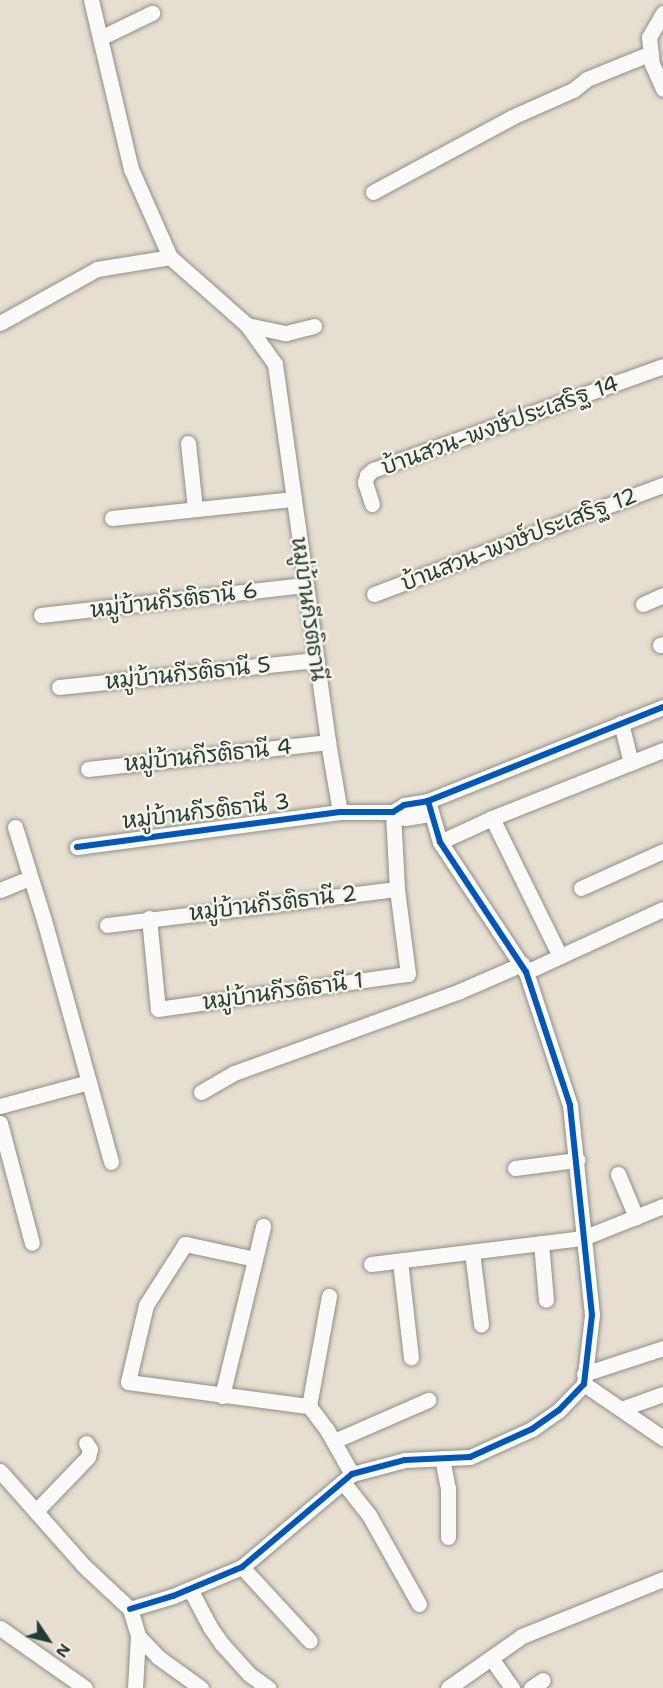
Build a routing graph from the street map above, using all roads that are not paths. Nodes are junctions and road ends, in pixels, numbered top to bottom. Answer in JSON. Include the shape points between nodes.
{"nodes":[{"id":1,"x":91,"y":0,"type":"edge"},
{"id":2,"x":152,"y":13,"type":"dead end"},
{"id":3,"x":663,"y":13,"type":"edge"},
{"id":4,"x":100,"y":38,"type":"junction"},
{"id":5,"x":651,"y":53,"type":"junction"},
{"id":6,"x":663,"y":89,"type":"edge"},
{"id":7,"x":373,"y":192,"type":"dead end"},
{"id":8,"x":170,"y":257,"type":"junction"},
{"id":9,"x":0,"y":323,"type":"edge"},
{"id":10,"x":248,"y":325,"type":"junction"},
{"id":11,"x":314,"y":326,"type":"dead end"},
{"id":12,"x":663,"y":366,"type":"edge"},
{"id":13,"x":188,"y":443,"type":"dead end"},
{"id":14,"x":663,"y":485,"type":"edge"},
{"id":15,"x":294,"y":499,"type":"junction"},
{"id":16,"x":372,"y":504,"type":"dead end"},
{"id":17,"x":195,"y":509,"type":"junction"},
{"id":18,"x":112,"y":518,"type":"dead end"},
{"id":19,"x":306,"y":585,"type":"junction"},
{"id":20,"x":374,"y":594,"type":"dead end"},
{"id":21,"x":663,"y":595,"type":"edge"},
{"id":22,"x":643,"y":604,"type":"dead end"},
{"id":23,"x":41,"y":615,"type":"dead end"},
{"id":24,"x":316,"y":660,"type":"junction"},
{"id":25,"x":59,"y":687,"type":"dead end"},
{"id":26,"x":663,"y":707,"type":"edge"},
{"id":27,"x":621,"y":723,"type":"junction"},
{"id":28,"x":328,"y":742,"type":"junction"},
{"id":29,"x":663,"y":750,"type":"edge"},
{"id":30,"x":631,"y":763,"type":"junction"},
{"id":31,"x":88,"y":769,"type":"dead end"},
{"id":32,"x":429,"y":807,"type":"junction"},
{"id":33,"x":340,"y":812,"type":"junction"},
{"id":34,"x":393,"y":812,"type":"junction"},
{"id":35,"x":492,"y":818,"type":"junction"},
{"id":36,"x":15,"y":827,"type":"dead end"},
{"id":37,"x":440,"y":843,"type":"junction"},
{"id":38,"x":77,"y":846,"type":"dead end"},
{"id":39,"x":663,"y":851,"type":"edge"},
{"id":40,"x":29,"y":878,"type":"junction"},
{"id":41,"x":580,"y":888,"type":"dead end"},
{"id":42,"x":397,"y":889,"type":"junction"},
{"id":43,"x":0,"y":890,"type":"edge"},
{"id":44,"x":663,"y":909,"type":"edge"},
{"id":45,"x":149,"y":918,"type":"junction"},
{"id":46,"x":108,"y":925,"type":"dead end"},
{"id":47,"x":560,"y":956,"type":"junction"},
{"id":48,"x":524,"y":968,"type":"junction"},
{"id":49,"x":88,"y":1082,"type":"junction"},
{"id":50,"x":201,"y":1092,"type":"dead end"},
{"id":51,"x":0,"y":1106,"type":"edge"},
{"id":52,"x":0,"y":1123,"type":"edge"},
{"id":53,"x":577,"y":1160,"type":"junction"},
{"id":54,"x":111,"y":1162,"type":"dead end"},
{"id":55,"x":515,"y":1168,"type":"dead end"},
{"id":56,"x":618,"y":1174,"type":"dead end"},
{"id":57,"x":663,"y":1206,"type":"edge"},
{"id":58,"x":636,"y":1217,"type":"junction"},
{"id":59,"x":262,"y":1226,"type":"dead end"},
{"id":60,"x":583,"y":1238,"type":"junction"},
{"id":61,"x":541,"y":1243,"type":"junction"},
{"id":62,"x":32,"y":1244,"type":"dead end"},
{"id":63,"x":472,"y":1252,"type":"junction"},
{"id":64,"x":255,"y":1259,"type":"junction"},
{"id":65,"x":400,"y":1261,"type":"junction"},
{"id":66,"x":371,"y":1264,"type":"dead end"},
{"id":67,"x":329,"y":1296,"type":"dead end"},
{"id":68,"x":546,"y":1300,"type":"dead end"},
{"id":69,"x":481,"y":1324,"type":"dead end"},
{"id":70,"x":663,"y":1348,"type":"edge"},
{"id":71,"x":411,"y":1357,"type":"dead end"},
{"id":72,"x":584,"y":1379,"type":"junction"},
{"id":73,"x":663,"y":1394,"type":"edge"},
{"id":74,"x":222,"y":1396,"type":"junction"},
{"id":75,"x":428,"y":1400,"type":"dead end"},
{"id":76,"x":309,"y":1406,"type":"junction"},
{"id":77,"x":621,"y":1409,"type":"junction"},
{"id":78,"x":663,"y":1438,"type":"edge"},
{"id":79,"x":334,"y":1442,"type":"junction"},
{"id":80,"x":86,"y":1443,"type":"dead end"},
{"id":81,"x":442,"y":1458,"type":"junction"},
{"id":82,"x":1,"y":1473,"type":"edge"},
{"id":83,"x":347,"y":1478,"type":"junction"},
{"id":84,"x":36,"y":1511,"type":"junction"},
{"id":85,"x":448,"y":1537,"type":"dead end"},
{"id":86,"x":242,"y":1567,"type":"junction"},
{"id":87,"x":663,"y":1579,"type":"edge"},
{"id":88,"x":190,"y":1589,"type":"junction"},
{"id":89,"x":419,"y":1604,"type":"dead end"},
{"id":90,"x":130,"y":1609,"type":"junction"},
{"id":91,"x":0,"y":1628,"type":"edge"},
{"id":92,"x":138,"y":1636,"type":"junction"},
{"id":93,"x":310,"y":1641,"type":"dead end"},
{"id":94,"x":491,"y":1658,"type":"junction"},
{"id":95,"x":86,"y":1688,"type":"edge"},
{"id":96,"x":135,"y":1688,"type":"edge"},
{"id":97,"x":201,"y":1688,"type":"edge"},
{"id":98,"x":268,"y":1688,"type":"edge"},
{"id":99,"x":448,"y":1688,"type":"edge"},
{"id":100,"x":512,"y":1688,"type":"edge"}],
"edges":[{"from":1,"to":4,"type":"street"},
{"from":2,"to":4,"type":"street"},
{"from":3,"to":5,"type":"street","via":[[649,37]]},
{"from":4,"to":8,"type":"street","via":[[131,169]]},
{"from":5,"to":6,"type":"street"},
{"from":5,"to":7,"type":"street","via":[[587,79],[573,90],[512,117]]},
{"from":8,"to":9,"type":"street","via":[[97,269]]},
{"from":8,"to":10,"type":"street"},
{"from":10,"to":11,"type":"street","via":[[286,333]]},
{"from":10,"to":15,"type":"street","name":"หมู่บ้านกีรติธานี","via":[[275,364]]},
{"from":12,"to":16,"type":"street","name":"บ้านสวน-พงษ์ประเสริฐ 14","via":[[373,470],[365,482]]},
{"from":13,"to":17,"type":"street"},
{"from":14,"to":20,"type":"street","name":"บ้านสวน-พงษ์ประเสริฐ 12"},
{"from":15,"to":17,"type":"street"},
{"from":15,"to":19,"type":"street","name":"หมู่บ้านกีรติธานี"},
{"from":17,"to":18,"type":"street"},
{"from":19,"to":23,"type":"street","name":"หมู่บ้านกีรติธานี 6"},
{"from":19,"to":24,"type":"street","name":"หมู่บ้านกีรติธานี"},
{"from":21,"to":22,"type":"street"},
{"from":24,"to":25,"type":"street","name":"หมู่บ้านกีรติธานี 5"},
{"from":24,"to":28,"type":"street","name":"หมู่บ้านกีรติธานี"},
{"from":26,"to":27,"type":"street"},
{"from":27,"to":30,"type":"street"},
{"from":27,"to":32,"type":"street"},
{"from":28,"to":31,"type":"street","name":"หมู่บ้านกีรติธานี 4"},
{"from":28,"to":33,"type":"street","name":"หมู่บ้านกีรติธานี"},
{"from":29,"to":30,"type":"street"},
{"from":30,"to":35,"type":"street"},
{"from":32,"to":34,"type":"street","via":[[404,805]]},
{"from":32,"to":37,"type":"street"},
{"from":33,"to":34,"type":"street"},
{"from":33,"to":38,"type":"street","name":"หมู่บ้านกีรติธานี 3"},
{"from":34,"to":42,"type":"street"},
{"from":35,"to":37,"type":"street"},
{"from":35,"to":47,"type":"street"},
{"from":36,"to":40,"type":"street"},
{"from":37,"to":48,"type":"street"},
{"from":39,"to":41,"type":"street"},
{"from":40,"to":43,"type":"street"},
{"from":40,"to":49,"type":"street"},
{"from":42,"to":45,"type":"street","name":"หมู่บ้านกีรติธานี 2"},
{"from":42,"to":45,"type":"street","name":"หมู่บ้านกีรติธานี 1","via":[[408,974],[158,1009]]},
{"from":44,"to":47,"type":"street"},
{"from":45,"to":46,"type":"street","name":"หมู่บ้านกีรติธานี 2"},
{"from":47,"to":48,"type":"street"},
{"from":48,"to":50,"type":"street","via":[[234,1073]]},
{"from":48,"to":53,"type":"street","via":[[570,1105]]},
{"from":49,"to":51,"type":"street"},
{"from":49,"to":54,"type":"street"},
{"from":52,"to":62,"type":"street"},
{"from":53,"to":55,"type":"street"},
{"from":53,"to":60,"type":"street"},
{"from":56,"to":58,"type":"street"},
{"from":57,"to":58,"type":"street"},
{"from":58,"to":60,"type":"street"},
{"from":59,"to":64,"type":"street"},
{"from":60,"to":61,"type":"street"},
{"from":60,"to":72,"type":"street","via":[[592,1315]]},
{"from":61,"to":63,"type":"street"},
{"from":61,"to":68,"type":"street"},
{"from":63,"to":65,"type":"street"},
{"from":63,"to":69,"type":"street"},
{"from":64,"to":74,"type":"street"},
{"from":64,"to":74,"type":"street","via":[[185,1244],[146,1305],[129,1382]]},
{"from":65,"to":66,"type":"street"},
{"from":65,"to":71,"type":"street"},
{"from":67,"to":76,"type":"street"},
{"from":70,"to":72,"type":"street"},
{"from":72,"to":77,"type":"street"},
{"from":72,"to":81,"type":"street","via":[[559,1410],[532,1429],[470,1456]]},
{"from":73,"to":77,"type":"street"},
{"from":74,"to":76,"type":"street"},
{"from":75,"to":79,"type":"street"},
{"from":76,"to":79,"type":"street"},
{"from":77,"to":78,"type":"street"},
{"from":79,"to":83,"type":"street"},
{"from":80,"to":84,"type":"street","via":[[90,1449],[88,1457]]},
{"from":81,"to":83,"type":"street","via":[[405,1460]]},
{"from":81,"to":85,"type":"street","via":[[448,1488]]},
{"from":82,"to":84,"type":"street"},
{"from":83,"to":86,"type":"street"},
{"from":83,"to":89,"type":"street"},
{"from":84,"to":90,"type":"street","via":[[84,1566]]},
{"from":86,"to":88,"type":"street"},
{"from":86,"to":93,"type":"street"},
{"from":87,"to":94,"type":"street","via":[[522,1635]]},
{"from":88,"to":90,"type":"street"},
{"from":88,"to":98,"type":"street","via":[[222,1644],[249,1674]]},
{"from":90,"to":92,"type":"street"},
{"from":91,"to":95,"type":"street"},
{"from":92,"to":96,"type":"street"},
{"from":92,"to":97,"type":"street","via":[[158,1657]]},
{"from":94,"to":99,"type":"street"},
{"from":94,"to":100,"type":"street"}]}
